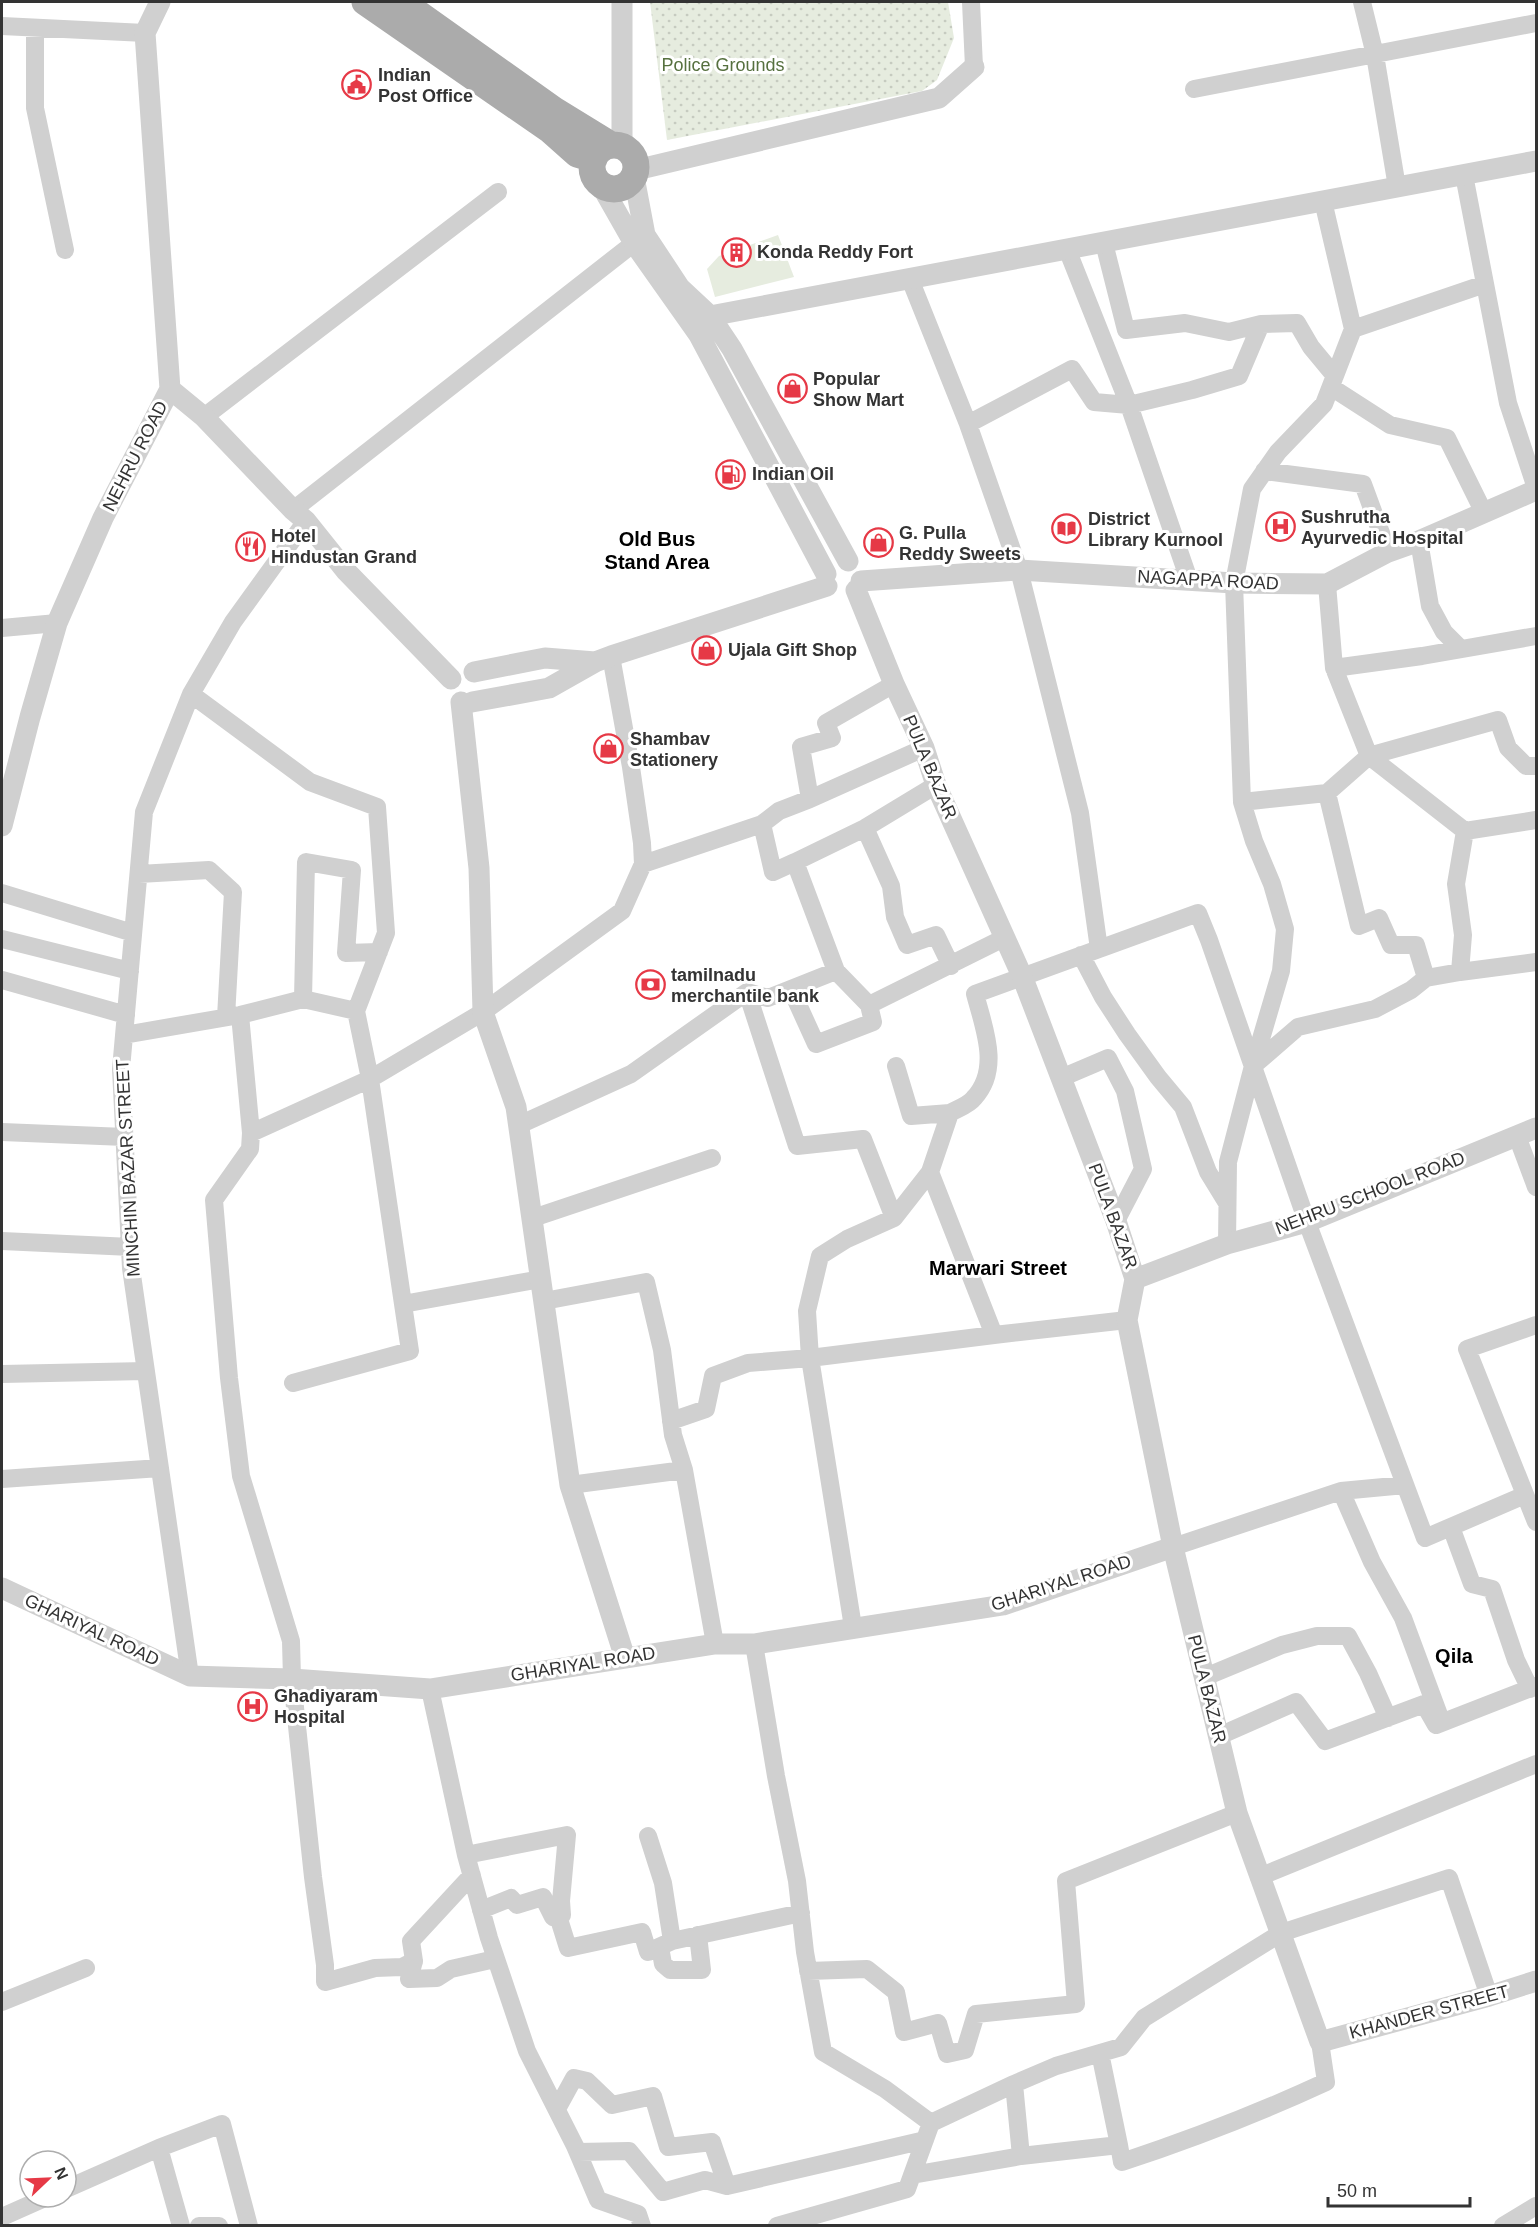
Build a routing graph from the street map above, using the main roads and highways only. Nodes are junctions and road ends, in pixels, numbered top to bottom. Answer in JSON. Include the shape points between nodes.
{"nodes":[{"id":1,"x":365,"y":2,"type":"edge"},
{"id":2,"x":402,"y":2,"type":"edge"},
{"id":3,"x":609,"y":150,"type":"junction"}],
"edges":[{"from":1,"to":3,"type":"main road","via":[[550,130],[577,154]]},
{"from":2,"to":3,"type":"main road"},
{"from":3,"to":3,"type":"main road","via":[[593,173],[601,184],[615,189],[623,187],[635,174],[633,155]]}]}
